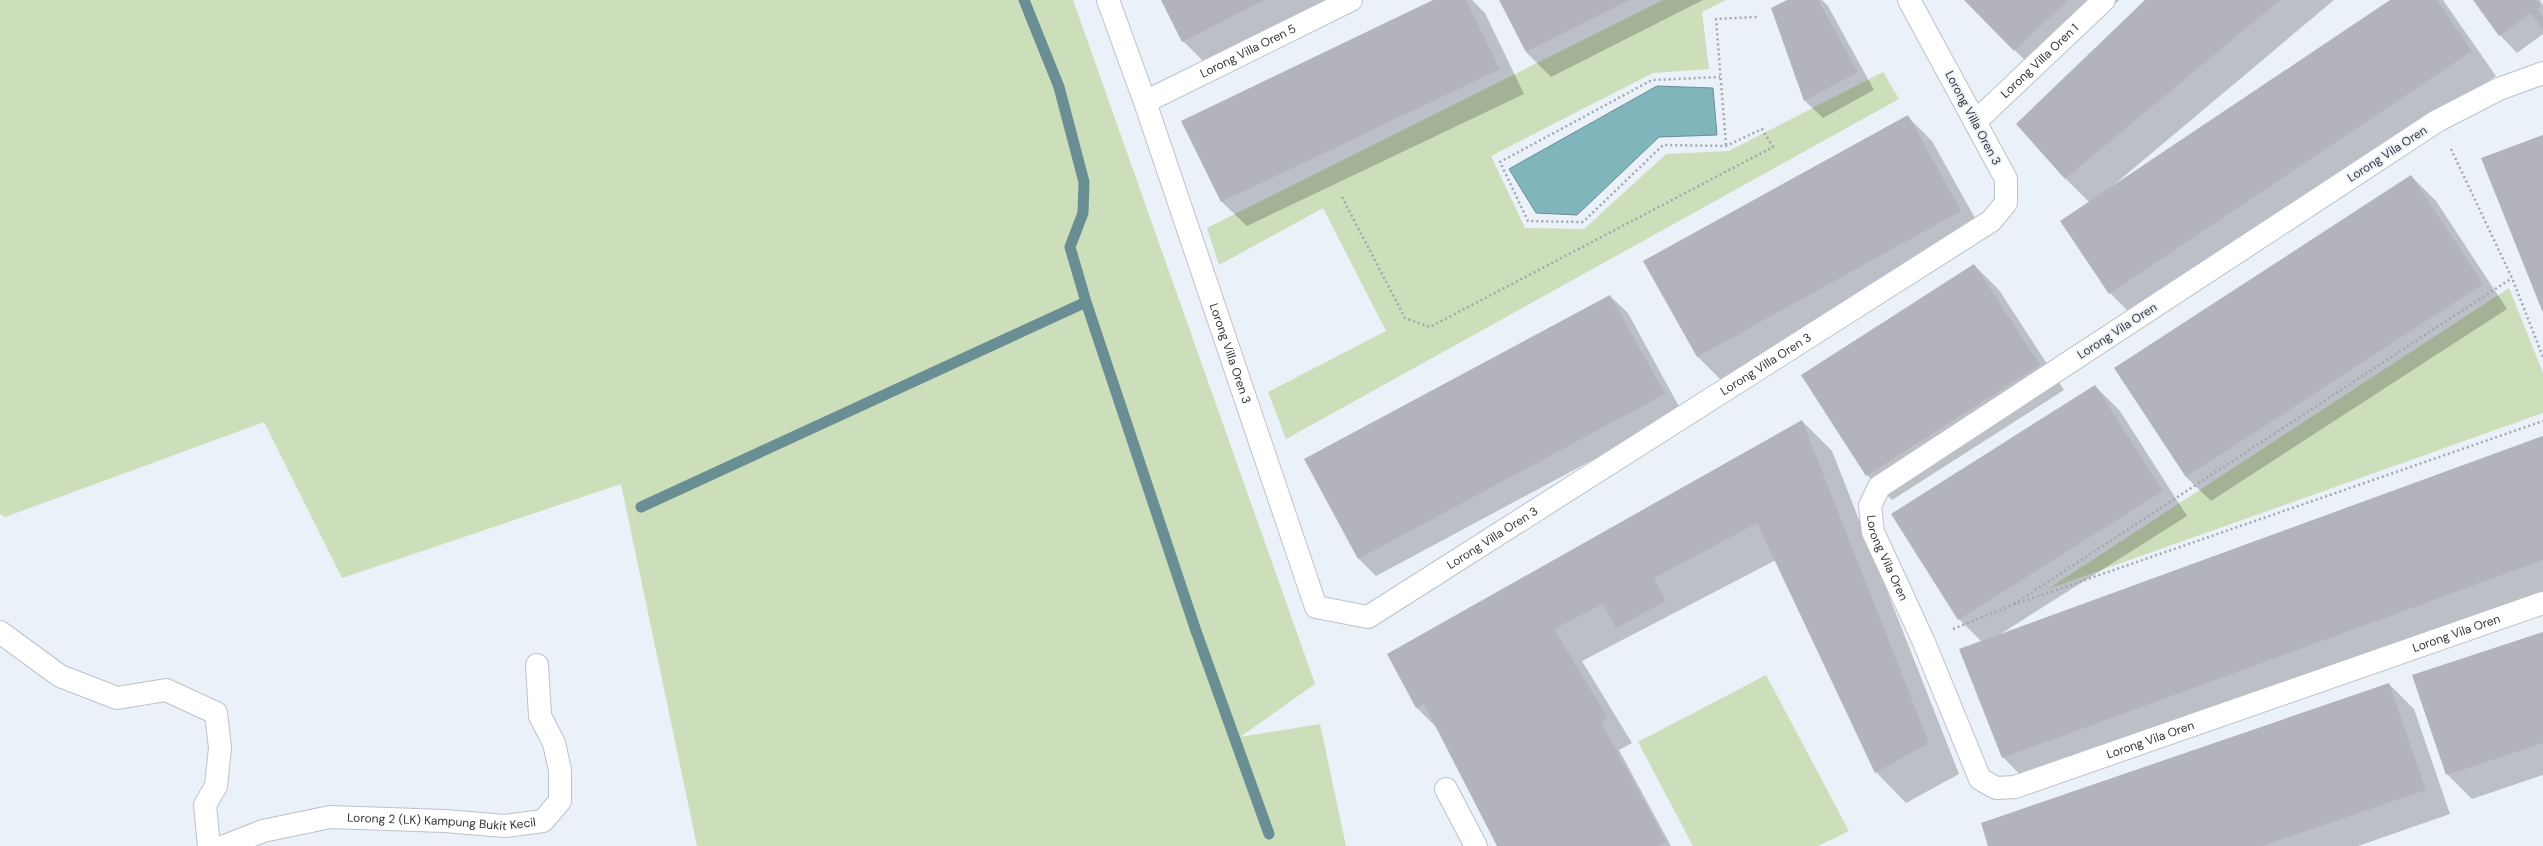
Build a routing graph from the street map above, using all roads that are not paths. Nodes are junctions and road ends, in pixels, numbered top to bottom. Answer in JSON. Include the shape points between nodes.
{"nodes":[{"id":1,"x":1108,"y":0,"type":"edge"},
{"id":2,"x":1351,"y":0,"type":"edge"},
{"id":3,"x":1909,"y":0,"type":"edge"},
{"id":4,"x":2104,"y":0,"type":"edge"},
{"id":5,"x":2543,"y":73,"type":"edge"},
{"id":6,"x":1145,"y":102,"type":"junction"},
{"id":7,"x":1975,"y":122,"type":"junction"},
{"id":8,"x":2543,"y":603,"type":"edge"},
{"id":9,"x":0,"y":632,"type":"edge"},
{"id":10,"x":537,"y":665,"type":"dead end"},
{"id":11,"x":1446,"y":789,"type":"dead end"},
{"id":12,"x":209,"y":846,"type":"edge"},
{"id":13,"x":225,"y":846,"type":"edge"},
{"id":14,"x":1476,"y":846,"type":"edge"}],
"edges":[{"from":1,"to":6,"type":"street","name":"Lorong Villa Oren 3"},
{"from":2,"to":6,"type":"street","name":"Lorong Villa Oren 5"},
{"from":3,"to":7,"type":"street","name":"Lorong Villa Oren 3"},
{"from":4,"to":7,"type":"street","name":"Lorong Villa Oren 1"},
{"from":5,"to":8,"type":"street","name":"Lorong Vila Oren","via":[[2499,89],[2437,121],[1879,487],[1870,506],[1873,532],[1923,640],[1980,779],[1996,788],[2015,787]]},
{"from":6,"to":7,"type":"street","name":"Lorong Villa Oren 3","via":[[1316,607],[1368,617],[1991,221],[2006,203],[2006,179]]},
{"from":9,"to":12,"type":"street","via":[[60,676],[117,698],[166,690],[216,713],[220,748],[216,786],[205,805]]},
{"from":10,"to":13,"type":"street","name":"Lorong 2 (LK) Kampung Bukit Kecil","via":[[540,716],[554,743],[560,770],[560,801],[543,821],[505,826],[330,817],[263,831]]},
{"from":11,"to":14,"type":"street"}]}
